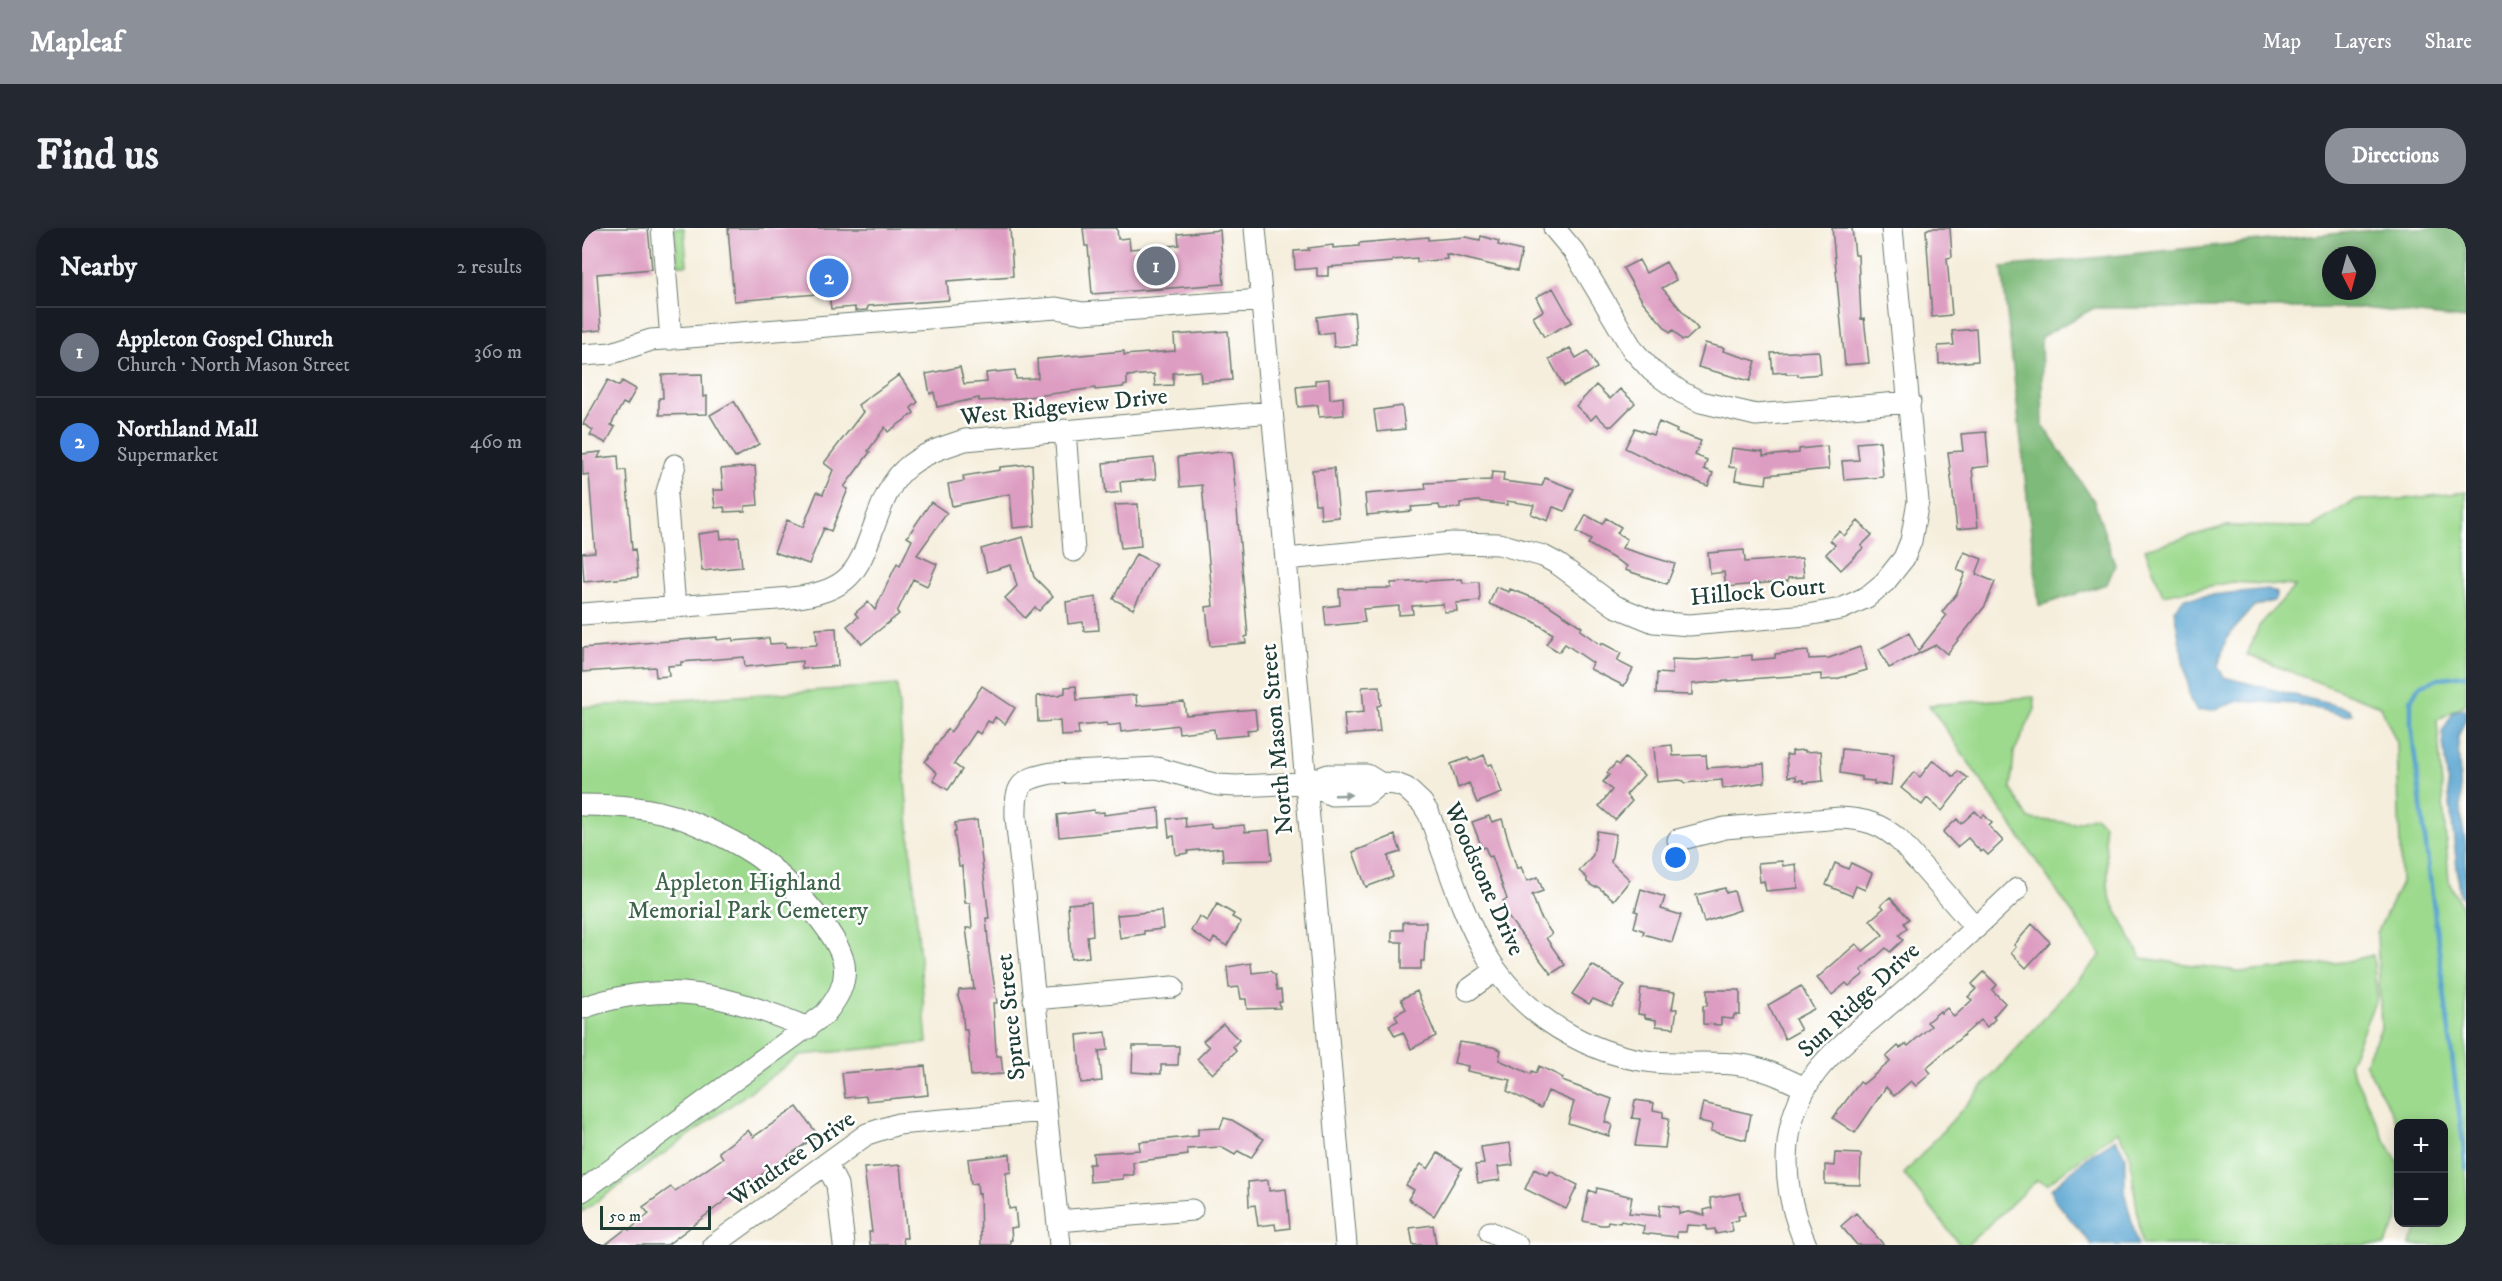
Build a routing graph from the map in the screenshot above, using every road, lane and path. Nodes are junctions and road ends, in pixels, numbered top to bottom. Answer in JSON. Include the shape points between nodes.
{"nodes":[{"id":1,"x":662,"y":228,"type":"edge"},
{"id":2,"x":1255,"y":228,"type":"edge"},
{"id":3,"x":1554,"y":228,"type":"edge"},
{"id":4,"x":1892,"y":228,"type":"edge"},
{"id":5,"x":1261,"y":300,"type":"junction"},
{"id":6,"x":671,"y":339,"type":"junction"},
{"id":7,"x":582,"y":355,"type":"edge"},
{"id":8,"x":1910,"y":402,"type":"junction"},
{"id":9,"x":1271,"y":412,"type":"junction"},
{"id":10,"x":1065,"y":430,"type":"junction"},
{"id":11,"x":675,"y":465,"type":"dead end"},
{"id":12,"x":1074,"y":551,"type":"dead end"},
{"id":13,"x":1286,"y":559,"type":"junction"},
{"id":14,"x":675,"y":607,"type":"junction"},
{"id":15,"x":582,"y":614,"type":"edge"},
{"id":16,"x":1306,"y":783,"type":"junction"},
{"id":17,"x":582,"y":805,"type":"edge"},
{"id":18,"x":1678,"y":840,"type":"dead end"},
{"id":19,"x":2017,"y":889,"type":"dead end"},
{"id":20,"x":1976,"y":928,"type":"junction"},
{"id":21,"x":1495,"y":971,"type":"junction"},
{"id":22,"x":1173,"y":987,"type":"dead end"},
{"id":23,"x":1468,"y":990,"type":"dead end"},
{"id":24,"x":1034,"y":999,"type":"junction"},
{"id":25,"x":582,"y":1008,"type":"edge"},
{"id":26,"x":808,"y":1028,"type":"junction"},
{"id":27,"x":1805,"y":1088,"type":"junction"},
{"id":28,"x":1046,"y":1111,"type":"junction"},
{"id":29,"x":827,"y":1165,"type":"junction"},
{"id":30,"x":582,"y":1191,"type":"edge"},
{"id":31,"x":1192,"y":1210,"type":"dead end"},
{"id":32,"x":1058,"y":1221,"type":"junction"},
{"id":33,"x":1490,"y":1232,"type":"dead end"},
{"id":34,"x":714,"y":1245,"type":"edge"},
{"id":35,"x":844,"y":1245,"type":"edge"},
{"id":36,"x":1060,"y":1245,"type":"edge"},
{"id":37,"x":1346,"y":1245,"type":"edge"},
{"id":38,"x":1517,"y":1245,"type":"edge"},
{"id":39,"x":1806,"y":1245,"type":"edge"}],
"edges":[{"from":1,"to":6,"type":"street"},
{"from":2,"to":5,"type":"street","name":"North Mason Street"},
{"from":3,"to":8,"type":"street","via":[[1575,253],[1633,350],[1652,371],[1701,402],[1756,415]]},
{"from":4,"to":8,"type":"street","name":"Hillock Court"},
{"from":5,"to":6,"type":"street","via":[[1083,313],[1056,308]]},
{"from":5,"to":9,"type":"street","name":"North Mason Street"},
{"from":6,"to":7,"type":"street"},
{"from":8,"to":13,"type":"street","name":"Hillock Court","via":[[1918,501],[1911,542],[1886,582],[1867,597],[1841,609],[1689,625],[1654,622],[1615,606],[1543,556],[1499,544],[1452,543]]},
{"from":9,"to":10,"type":"street","name":"West Ridgeview Drive"},
{"from":9,"to":13,"type":"street","name":"North Mason Street"},
{"from":10,"to":12,"type":"street"},
{"from":10,"to":14,"type":"street","name":"West Ridgeview Drive","via":[[965,440],[917,460],[902,472],[886,495],[857,567],[844,583],[833,589],[810,597]]},
{"from":11,"to":14,"type":"street","via":[[666,495]]},
{"from":13,"to":16,"type":"street","name":"North Mason Street"},
{"from":14,"to":15,"type":"street","name":"West Ridgeview Drive"},
{"from":16,"to":21,"type":"street","name":"Woodstone Drive","via":[[1332,795],[1367,794],[1380,783],[1396,784],[1422,803],[1462,903]]},
{"from":16,"to":24,"type":"street","name":"Spruce Street","via":[[1218,785],[1157,768],[1139,768],[1052,773],[1030,778],[1020,785],[1016,817]]},
{"from":16,"to":37,"type":"street","name":"North Mason Street"},
{"from":17,"to":26,"type":"street","via":[[617,805],[684,819],[752,853],[800,896],[837,945],[844,965],[839,997]]},
{"from":18,"to":20,"type":"street","via":[[1725,828],[1840,818],[1873,822],[1900,841]]},
{"from":19,"to":20,"type":"street","name":"Sun Ridge Drive"},
{"from":20,"to":27,"type":"street","name":"Sun Ridge Drive","via":[[1836,1050]]},
{"from":21,"to":23,"type":"street"},
{"from":21,"to":27,"type":"street","name":"Woodstone Drive","via":[[1537,1014],[1604,1051],[1656,1062],[1743,1065],[1768,1071]]},
{"from":22,"to":24,"type":"street"},
{"from":24,"to":28,"type":"street","name":"Spruce Street"},
{"from":25,"to":26,"type":"street","via":[[606,1000],[683,992],[755,1006]]},
{"from":26,"to":30,"type":"street"},
{"from":27,"to":39,"type":"street","name":"Sun Ridge Drive","via":[[1792,1116],[1786,1155],[1787,1178]]},
{"from":28,"to":29,"type":"street","name":"Windtree Drive","via":[[898,1124],[867,1134]]},
{"from":28,"to":32,"type":"street","name":"Spruce Street"},
{"from":29,"to":34,"type":"street","name":"Windtree Drive"},
{"from":29,"to":35,"type":"street","via":[[837,1185]]},
{"from":31,"to":32,"type":"street"},
{"from":32,"to":36,"type":"street","name":"Spruce Street"},
{"from":33,"to":38,"type":"street"}]}
